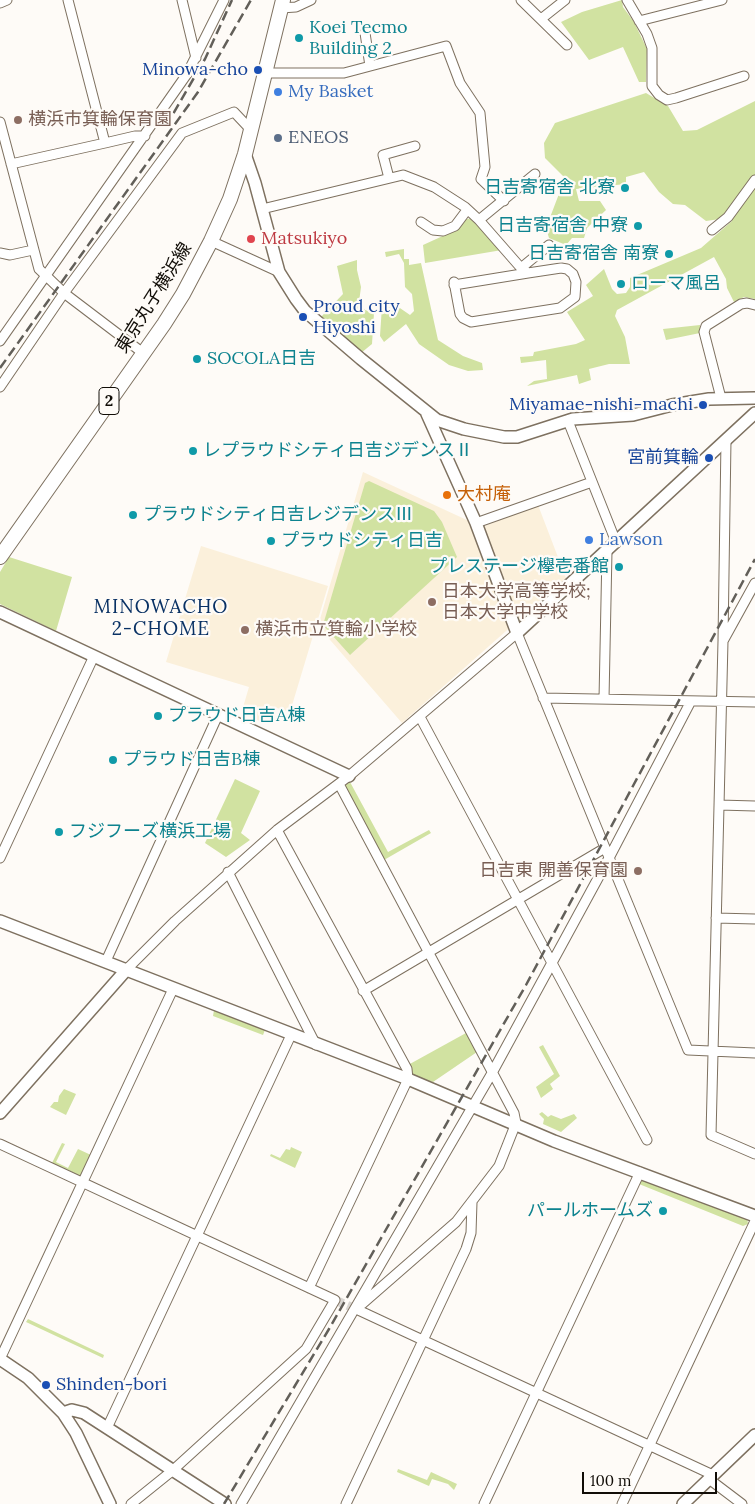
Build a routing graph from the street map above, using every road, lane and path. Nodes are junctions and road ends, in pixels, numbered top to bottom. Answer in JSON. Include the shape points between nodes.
{"nodes":[{"id":1,"x":7,"y":0,"type":"edge"},
{"id":2,"x":68,"y":0,"type":"edge"},
{"id":3,"x":182,"y":0,"type":"edge"},
{"id":4,"x":224,"y":0,"type":"edge"},
{"id":5,"x":311,"y":0,"type":"edge"},
{"id":6,"x":521,"y":0,"type":"edge"},
{"id":7,"x":565,"y":0,"type":"edge"},
{"id":8,"x":627,"y":0,"type":"edge"},
{"id":9,"x":722,"y":0,"type":"edge"},
{"id":10,"x":0,"y":3,"type":"edge"},
{"id":11,"x":282,"y":4,"type":"edge"},
{"id":12,"x":694,"y":4,"type":"edge"},
{"id":13,"x":541,"y":19,"type":"junction"},
{"id":14,"x":639,"y":21,"type":"junction"},
{"id":15,"x":364,"y":33,"type":"dead end"},
{"id":16,"x":567,"y":44,"type":"dead end"},
{"id":17,"x":196,"y":58,"type":"junction"},
{"id":18,"x":370,"y":66,"type":"junction"},
{"id":19,"x":264,"y":73,"type":"junction"},
{"id":20,"x":744,"y":76,"type":"dead end"},
{"id":21,"x":0,"y":122,"type":"edge"},
{"id":22,"x":251,"y":130,"type":"junction"},
{"id":23,"x":145,"y":136,"type":"junction"},
{"id":24,"x":105,"y":143,"type":"junction"},
{"id":25,"x":415,"y":146,"type":"dead end"},
{"id":26,"x":244,"y":154,"type":"junction"},
{"id":27,"x":11,"y":164,"type":"junction"},
{"id":28,"x":535,"y":174,"type":"dead end"},
{"id":29,"x":389,"y":178,"type":"junction"},
{"id":30,"x":755,"y":180,"type":"edge"},
{"id":31,"x":504,"y":201,"type":"junction"},
{"id":32,"x":262,"y":209,"type":"junction"},
{"id":33,"x":467,"y":210,"type":"junction"},
{"id":34,"x":479,"y":220,"type":"junction"},
{"id":35,"x":421,"y":222,"type":"dead end"},
{"id":36,"x":712,"y":230,"type":"dead end"},
{"id":37,"x":212,"y":242,"type":"junction"},
{"id":38,"x":549,"y":245,"type":"dead end"},
{"id":39,"x":33,"y":250,"type":"junction"},
{"id":40,"x":0,"y":253,"type":"edge"},
{"id":41,"x":525,"y":271,"type":"junction"},
{"id":42,"x":279,"y":272,"type":"junction"},
{"id":43,"x":46,"y":278,"type":"junction"},
{"id":44,"x":64,"y":292,"type":"junction"},
{"id":45,"x":755,"y":305,"type":"edge"},
{"id":46,"x":0,"y":341,"type":"edge"},
{"id":47,"x":143,"y":353,"type":"junction"},
{"id":48,"x":0,"y":386,"type":"edge"},
{"id":49,"x":720,"y":398,"type":"junction"},
{"id":50,"x":755,"y":398,"type":"edge"},
{"id":51,"x":426,"y":412,"type":"junction"},
{"id":52,"x":755,"y":413,"type":"edge"},
{"id":53,"x":568,"y":421,"type":"junction"},
{"id":54,"x":726,"y":440,"type":"junction"},
{"id":55,"x":592,"y":482,"type":"junction"},
{"id":56,"x":476,"y":523,"type":"junction"},
{"id":57,"x":616,"y":542,"type":"junction"},
{"id":58,"x":607,"y":551,"type":"junction"},
{"id":59,"x":0,"y":557,"type":"edge"},
{"id":60,"x":755,"y":583,"type":"edge"},
{"id":61,"x":0,"y":612,"type":"edge"},
{"id":62,"x":517,"y":633,"type":"junction"},
{"id":63,"x":723,"y":641,"type":"junction"},
{"id":64,"x":94,"y":656,"type":"junction"},
{"id":65,"x":543,"y":698,"type":"junction"},
{"id":66,"x":604,"y":699,"type":"junction"},
{"id":67,"x":691,"y":701,"type":"junction"},
{"id":68,"x":721,"y":702,"type":"junction"},
{"id":69,"x":755,"y":702,"type":"edge"},
{"id":70,"x":218,"y":715,"type":"junction"},
{"id":71,"x":420,"y":717,"type":"junction"},
{"id":72,"x":349,"y":776,"type":"junction"},
{"id":73,"x":339,"y":784,"type":"junction"},
{"id":74,"x":719,"y":805,"type":"junction"},
{"id":75,"x":755,"y":806,"type":"edge"},
{"id":76,"x":277,"y":830,"type":"junction"},
{"id":77,"x":605,"y":848,"type":"junction"},
{"id":78,"x":0,"y":858,"type":"edge"},
{"id":79,"x":609,"y":858,"type":"junction"},
{"id":80,"x":228,"y":872,"type":"junction"},
{"id":81,"x":519,"y":900,"type":"junction"},
{"id":82,"x":716,"y":918,"type":"junction"},
{"id":83,"x":755,"y":920,"type":"edge"},
{"id":84,"x":0,"y":921,"type":"edge"},
{"id":85,"x":428,"y":952,"type":"junction"},
{"id":86,"x":106,"y":961,"type":"junction"},
{"id":87,"x":551,"y":962,"type":"junction"},
{"id":88,"x":127,"y":969,"type":"junction"},
{"id":89,"x":173,"y":989,"type":"junction"},
{"id":90,"x":363,"y":991,"type":"junction"},
{"id":91,"x":291,"y":1035,"type":"junction"},
{"id":92,"x":316,"y":1045,"type":"junction"},
{"id":93,"x":713,"y":1052,"type":"junction"},
{"id":94,"x":755,"y":1053,"type":"edge"},
{"id":95,"x":492,"y":1073,"type":"junction"},
{"id":96,"x":408,"y":1079,"type":"junction"},
{"id":97,"x":473,"y":1108,"type":"junction"},
{"id":98,"x":0,"y":1113,"type":"edge"},
{"id":99,"x":516,"y":1123,"type":"junction"},
{"id":100,"x":647,"y":1140,"type":"dead end"},
{"id":101,"x":0,"y":1144,"type":"edge"},
{"id":102,"x":755,"y":1154,"type":"edge"},
{"id":103,"x":640,"y":1172,"type":"junction"},
{"id":104,"x":83,"y":1184,"type":"junction"},
{"id":105,"x":472,"y":1202,"type":"junction"},
{"id":106,"x":755,"y":1216,"type":"edge"},
{"id":107,"x":755,"y":1220,"type":"edge"},
{"id":108,"x":195,"y":1236,"type":"junction"},
{"id":109,"x":309,"y":1288,"type":"junction"},
{"id":110,"x":356,"y":1309,"type":"junction"},
{"id":111,"x":423,"y":1340,"type":"junction"},
{"id":112,"x":0,"y":1359,"type":"edge"},
{"id":113,"x":537,"y":1394,"type":"junction"},
{"id":114,"x":63,"y":1413,"type":"junction"},
{"id":115,"x":107,"y":1428,"type":"junction"},
{"id":116,"x":755,"y":1435,"type":"edge"},
{"id":117,"x":650,"y":1446,"type":"junction"},
{"id":118,"x":172,"y":1472,"type":"junction"},
{"id":119,"x":711,"y":1477,"type":"junction"},
{"id":120,"x":110,"y":1504,"type":"edge"},
{"id":121,"x":131,"y":1504,"type":"edge"},
{"id":122,"x":225,"y":1504,"type":"edge"},
{"id":123,"x":241,"y":1504,"type":"edge"},
{"id":124,"x":346,"y":1504,"type":"edge"},
{"id":125,"x":484,"y":1504,"type":"edge"},
{"id":126,"x":622,"y":1504,"type":"edge"},
{"id":127,"x":683,"y":1504,"type":"edge"},
{"id":128,"x":742,"y":1504,"type":"edge"}],
"edges":[{"from":1,"to":10,"type":"street"},
{"from":2,"to":24,"type":"street"},
{"from":3,"to":17,"type":"street"},
{"from":4,"to":17,"type":"street"},
{"from":5,"to":11,"type":"street","via":[[296,7]]},
{"from":6,"to":13,"type":"street"},
{"from":7,"to":13,"type":"street"},
{"from":8,"to":14,"type":"street"},
{"from":9,"to":12,"type":"street"},
{"from":11,"to":19,"type":"main road","name":"東京丸子横浜線","number":"2"},
{"from":12,"to":14,"type":"street"},
{"from":13,"to":16,"type":"street"},
{"from":14,"to":20,"type":"street","via":[[652,48],[652,86],[667,100]]},
{"from":15,"to":18,"type":"street"},
{"from":17,"to":23,"type":"street"},
{"from":18,"to":19,"type":"street","via":[[344,73]]},
{"from":18,"to":31,"type":"street","via":[[446,46],[460,83],[480,113],[485,167],[481,178]]},
{"from":19,"to":22,"type":"main road","name":"東京丸子横浜線","number":"2"},
{"from":21,"to":27,"type":"street"},
{"from":22,"to":26,"type":"main road","name":"東京丸子横浜線","number":"2"},
{"from":22,"to":44,"type":"street","via":[[234,112],[182,133]]},
{"from":23,"to":24,"type":"street"},
{"from":23,"to":43,"type":"street"},
{"from":24,"to":27,"type":"street"},
{"from":25,"to":29,"type":"street","via":[[383,155]]},
{"from":26,"to":32,"type":"street"},
{"from":26,"to":37,"type":"main road","name":"東京丸子横浜線","number":"2"},
{"from":27,"to":39,"type":"street"},
{"from":28,"to":31,"type":"street"},
{"from":29,"to":32,"type":"street"},
{"from":29,"to":33,"type":"street","via":[[403,175],[434,188]]},
{"from":30,"to":36,"type":"street","via":[[728,217]]},
{"from":31,"to":34,"type":"street"},
{"from":32,"to":42,"type":"street"},
{"from":33,"to":34,"type":"street"},
{"from":33,"to":35,"type":"street","via":[[455,226],[443,231],[433,230]]},
{"from":34,"to":41,"type":"street"},
{"from":37,"to":42,"type":"street"},
{"from":37,"to":47,"type":"main road","name":"東京丸子横浜線","number":"2","via":[[183,294]]},
{"from":38,"to":41,"type":"street"},
{"from":39,"to":40,"type":"street","via":[[10,255]]},
{"from":39,"to":43,"type":"street","via":[[39,269]]},
{"from":41,"to":41,"type":"street","via":[[568,269],[576,282],[575,297],[560,308],[471,322],[460,314],[454,283]]},
{"from":42,"to":51,"type":"street","via":[[305,311]]},
{"from":43,"to":44,"type":"street"},
{"from":43,"to":46,"type":"street"},
{"from":44,"to":47,"type":"street"},
{"from":44,"to":48,"type":"street"},
{"from":45,"to":49,"type":"street","via":[[741,304],[706,326],[704,332]]},
{"from":47,"to":59,"type":"main road","name":"東京丸子横浜線","number":"2"},
{"from":49,"to":50,"type":"street"},
{"from":49,"to":53,"type":"street","via":[[633,415]]},
{"from":51,"to":53,"type":"street","via":[[448,425],[504,437],[517,437]]},
{"from":51,"to":56,"type":"street"},
{"from":52,"to":54,"type":"street"},
{"from":53,"to":55,"type":"street"},
{"from":54,"to":57,"type":"street"},
{"from":54,"to":63,"type":"street"},
{"from":55,"to":56,"type":"street"},
{"from":55,"to":57,"type":"street"},
{"from":56,"to":62,"type":"street"},
{"from":57,"to":58,"type":"street"},
{"from":58,"to":62,"type":"street"},
{"from":58,"to":66,"type":"street"},
{"from":60,"to":63,"type":"street"},
{"from":61,"to":64,"type":"street"},
{"from":62,"to":65,"type":"street"},
{"from":62,"to":71,"type":"street"},
{"from":63,"to":68,"type":"street"},
{"from":64,"to":70,"type":"street"},
{"from":64,"to":78,"type":"street"},
{"from":65,"to":66,"type":"street"},
{"from":65,"to":77,"type":"street"},
{"from":66,"to":67,"type":"street"},
{"from":67,"to":68,"type":"street"},
{"from":67,"to":79,"type":"street"},
{"from":68,"to":69,"type":"street"},
{"from":68,"to":74,"type":"street"},
{"from":70,"to":72,"type":"street"},
{"from":70,"to":86,"type":"street"},
{"from":71,"to":72,"type":"street"},
{"from":71,"to":81,"type":"street"},
{"from":72,"to":73,"type":"street"},
{"from":73,"to":76,"type":"street"},
{"from":73,"to":85,"type":"street"},
{"from":74,"to":75,"type":"street"},
{"from":74,"to":82,"type":"street"},
{"from":76,"to":80,"type":"street"},
{"from":76,"to":90,"type":"street"},
{"from":77,"to":79,"type":"street"},
{"from":77,"to":81,"type":"street"},
{"from":79,"to":87,"type":"street"},
{"from":79,"to":93,"type":"street","via":[[688,1050]]},
{"from":80,"to":88,"type":"street"},
{"from":80,"to":92,"type":"street"},
{"from":81,"to":85,"type":"street"},
{"from":81,"to":87,"type":"street"},
{"from":82,"to":83,"type":"street"},
{"from":82,"to":93,"type":"street"},
{"from":84,"to":86,"type":"street"},
{"from":85,"to":90,"type":"street"},
{"from":85,"to":95,"type":"street"},
{"from":86,"to":88,"type":"street"},
{"from":87,"to":95,"type":"street"},
{"from":87,"to":100,"type":"street"},
{"from":88,"to":89,"type":"street"},
{"from":88,"to":98,"type":"street"},
{"from":89,"to":91,"type":"street"},
{"from":89,"to":104,"type":"street"},
{"from":90,"to":96,"type":"street","via":[[407,1069]]},
{"from":91,"to":92,"type":"street"},
{"from":91,"to":108,"type":"street"},
{"from":92,"to":96,"type":"street"},
{"from":93,"to":94,"type":"street"},
{"from":93,"to":102,"type":"street","via":[[711,1135]]},
{"from":95,"to":97,"type":"street"},
{"from":95,"to":99,"type":"street","via":[[514,1113]]},
{"from":96,"to":97,"type":"street"},
{"from":96,"to":109,"type":"street"},
{"from":97,"to":99,"type":"street"},
{"from":97,"to":110,"type":"street"},
{"from":99,"to":103,"type":"street","via":[[554,1141]]},
{"from":99,"to":105,"type":"street","via":[[499,1166]]},
{"from":101,"to":104,"type":"street"},
{"from":103,"to":106,"type":"street"},
{"from":103,"to":113,"type":"street"},
{"from":104,"to":108,"type":"street"},
{"from":104,"to":112,"type":"street"},
{"from":105,"to":110,"type":"street","via":[[456,1222]]},
{"from":105,"to":111,"type":"street","via":[[471,1234],[466,1250]]},
{"from":107,"to":117,"type":"street"},
{"from":108,"to":109,"type":"street"},
{"from":108,"to":115,"type":"street"},
{"from":109,"to":118,"type":"street","via":[[335,1300],[306,1349]]},
{"from":110,"to":111,"type":"street"},
{"from":110,"to":123,"type":"street"},
{"from":111,"to":113,"type":"street"},
{"from":111,"to":124,"type":"street"},
{"from":112,"to":114,"type":"street","via":[[28,1378]]},
{"from":113,"to":117,"type":"street"},
{"from":113,"to":125,"type":"street"},
{"from":114,"to":115,"type":"street","via":[[80,1411]]},
{"from":114,"to":120,"type":"street"},
{"from":115,"to":118,"type":"street"},
{"from":116,"to":119,"type":"street"},
{"from":117,"to":119,"type":"street"},
{"from":117,"to":126,"type":"street"},
{"from":118,"to":121,"type":"street"},
{"from":118,"to":122,"type":"street"},
{"from":119,"to":127,"type":"street"},
{"from":119,"to":128,"type":"street"}]}
